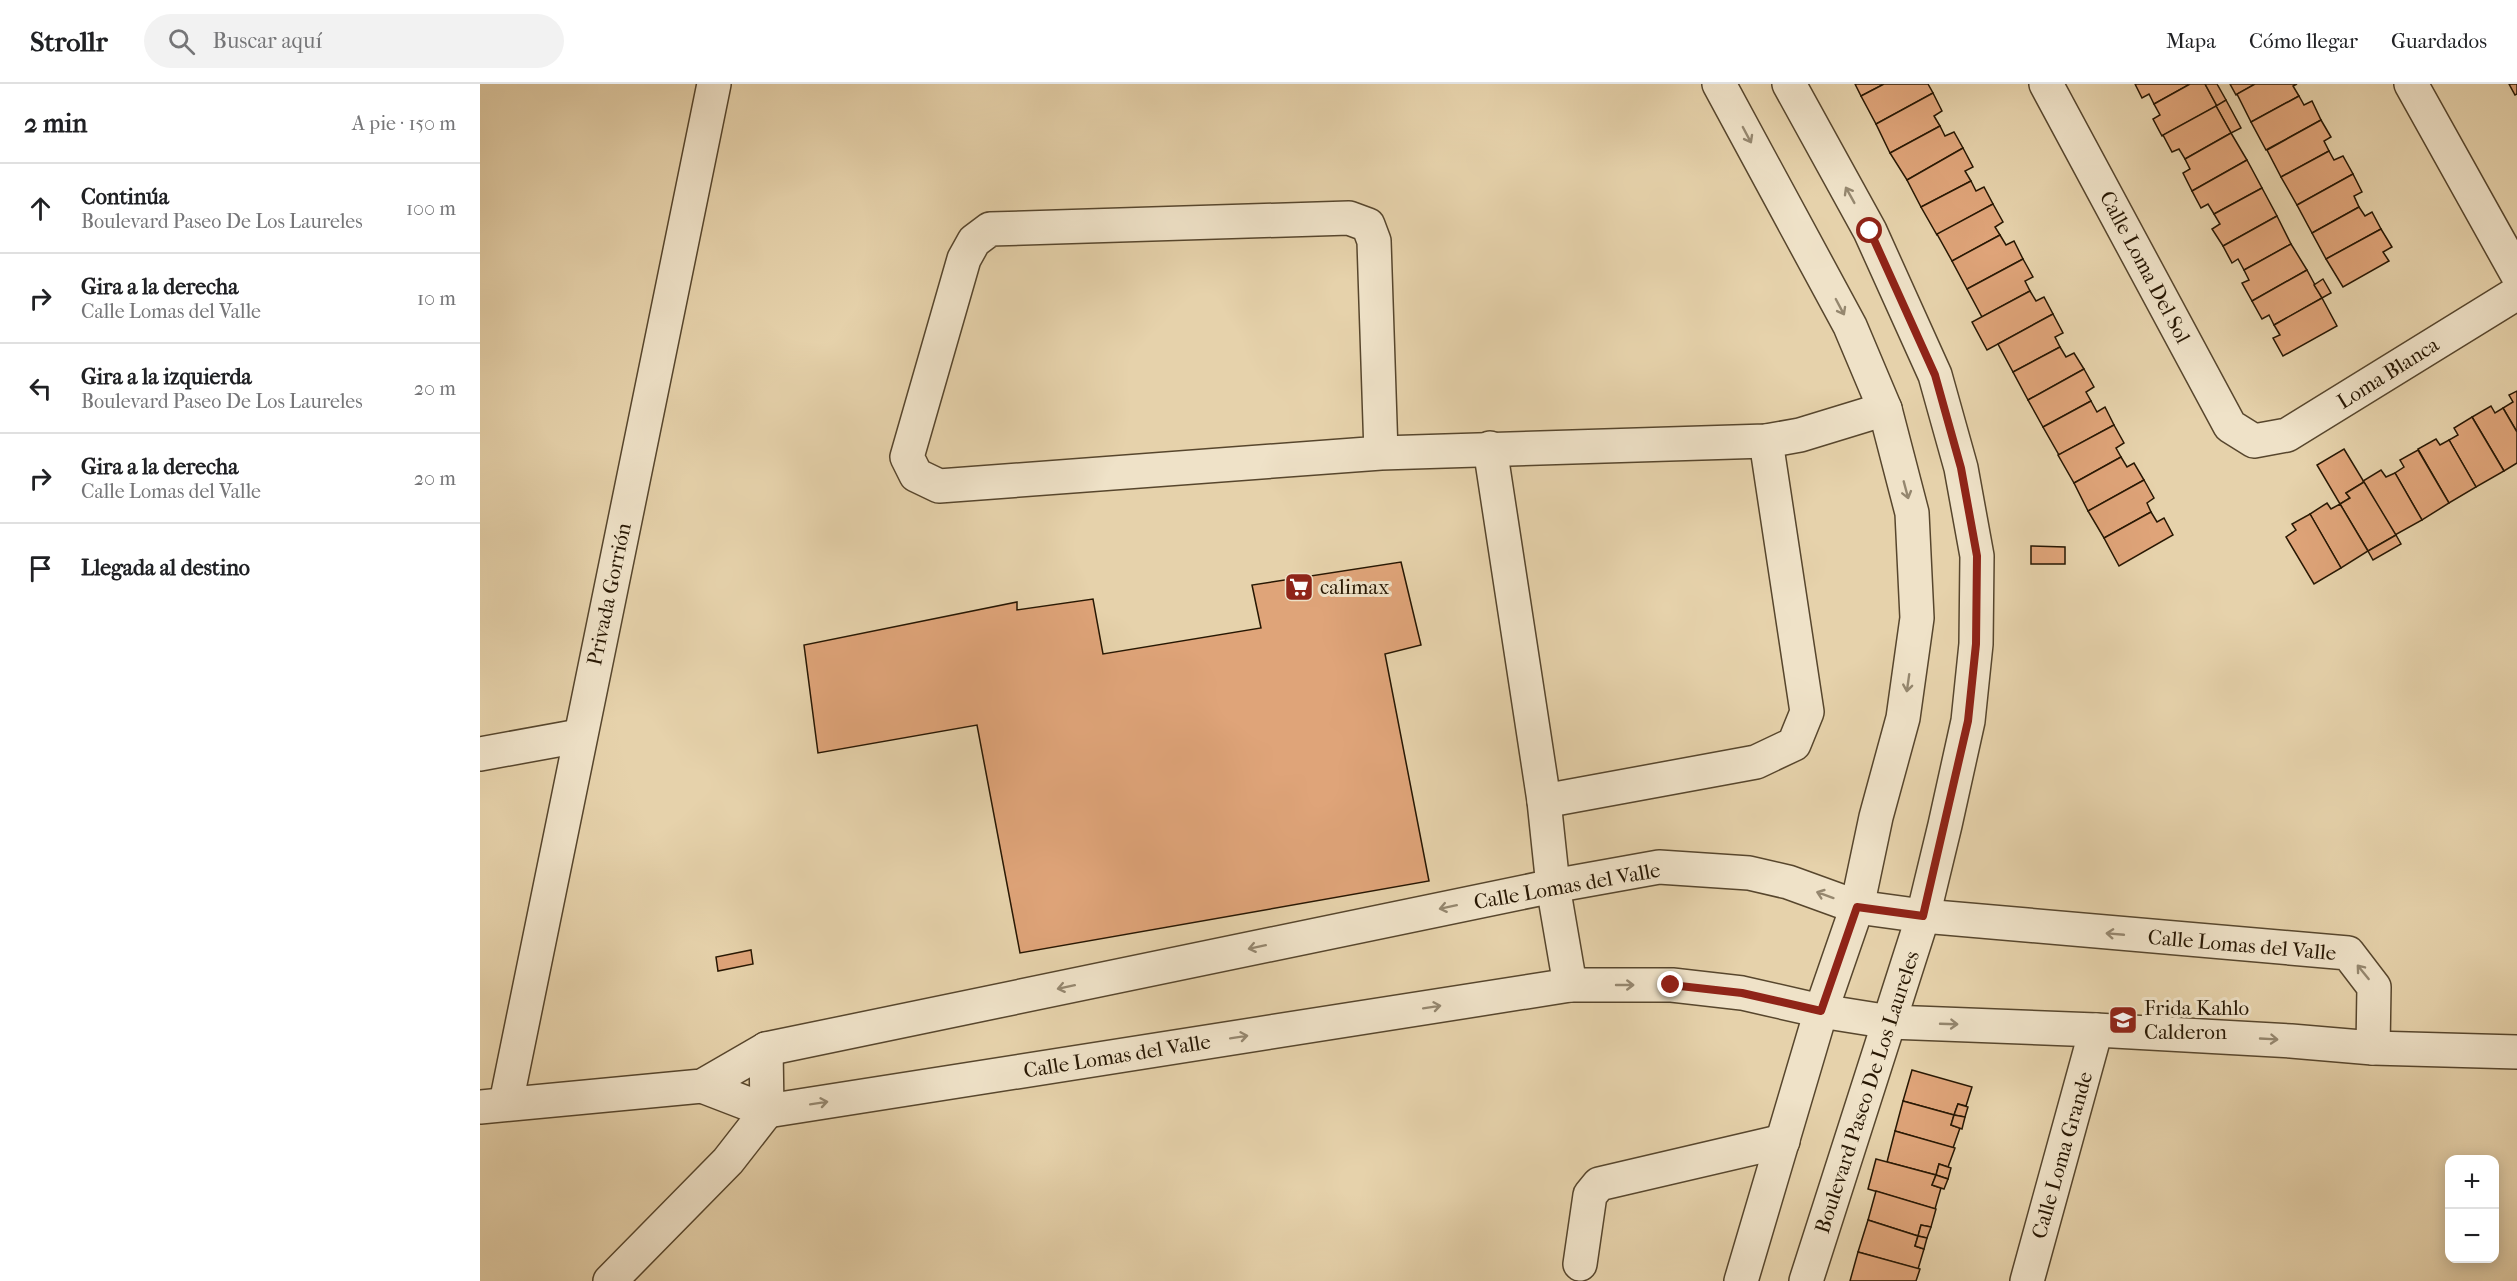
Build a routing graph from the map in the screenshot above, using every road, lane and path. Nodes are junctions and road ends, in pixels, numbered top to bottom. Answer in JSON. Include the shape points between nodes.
{"nodes":[{"id":1,"x":714,"y":84,"type":"edge"},
{"id":2,"x":1719,"y":84,"type":"edge"},
{"id":3,"x":1789,"y":84,"type":"edge"},
{"id":4,"x":2046,"y":84,"type":"edge"},
{"id":5,"x":2411,"y":84,"type":"edge"},
{"id":6,"x":2517,"y":274,"type":"edge"},
{"id":7,"x":2517,"y":292,"type":"edge"},
{"id":8,"x":1884,"y":409,"type":"junction"},
{"id":9,"x":1766,"y":441,"type":"junction"},
{"id":10,"x":2254,"y":441,"type":"joint"},
{"id":11,"x":1490,"y":448,"type":"junction"},
{"id":12,"x":1381,"y":453,"type":"junction"},
{"id":13,"x":579,"y":736,"type":"junction"},
{"id":14,"x":480,"y":754,"type":"edge"},
{"id":15,"x":1544,"y":801,"type":"junction"},
{"id":16,"x":1553,"y":886,"type":"junction"},
{"id":17,"x":1857,"y":907,"type":"junction"},
{"id":18,"x":1923,"y":916,"type":"junction"},
{"id":19,"x":1570,"y":985,"type":"junction"},
{"id":20,"x":1821,"y":1011,"type":"junction"},
{"id":21,"x":1890,"y":1022,"type":"junction"},
{"id":22,"x":2097,"y":1030,"type":"junction"},
{"id":23,"x":2373,"y":1048,"type":"junction"},
{"id":24,"x":766,"y":1049,"type":"junction"},
{"id":25,"x":2517,"y":1052,"type":"edge"},
{"id":26,"x":702,"y":1086,"type":"junction"},
{"id":27,"x":493,"y":1105,"type":"edge"},
{"id":28,"x":767,"y":1111,"type":"junction"},
{"id":29,"x":1783,"y":1141,"type":"junction"},
{"id":30,"x":1580,"y":1264,"type":"dead end"},
{"id":31,"x":610,"y":1281,"type":"edge"},
{"id":32,"x":1741,"y":1281,"type":"edge"},
{"id":33,"x":1806,"y":1281,"type":"edge"},
{"id":34,"x":2027,"y":1281,"type":"edge"}],
"edges":[{"from":1,"to":13,"type":"street","name":"Privada Gorrión"},
{"from":2,"to":8,"type":"street","one_way":true,"via":[[1850,326]]},
{"from":18,"to":3,"type":"street","name":"Boulevard Paseo De Los Laureles","one_way":true,"via":[[1968,721],[1976,644],[1977,556],[1961,468],[1935,375],[1870,231]]},
{"from":4,"to":10,"type":"street","name":"Calle Loma Del Sol","via":[[2230,426]]},
{"from":5,"to":6,"type":"street"},
{"from":7,"to":10,"type":"street","name":"Loma Blanca","via":[[2287,435]]},
{"from":8,"to":9,"type":"street","via":[[1800,435]]},
{"from":8,"to":17,"type":"street","one_way":true,"via":[[1912,513],[1917,618],[1903,718]]},
{"from":9,"to":11,"type":"street"},
{"from":9,"to":15,"type":"street","via":[[1807,712],[1794,744],[1756,762]]},
{"from":11,"to":12,"type":"street"},
{"from":11,"to":15,"type":"street"},
{"from":12,"to":12,"type":"street","via":[[1374,241],[1368,225],[1349,218],[990,229],[974,241],[964,259],[908,457],[916,475],[939,486]]},
{"from":13,"to":14,"type":"street"},
{"from":13,"to":27,"type":"street","name":"Privada Gorrión"},
{"from":15,"to":16,"type":"street"},
{"from":17,"to":16,"type":"street","name":"Calle Lomas del Valle","one_way":true,"via":[[1788,882],[1749,873],[1659,867]]},
{"from":16,"to":19,"type":"street"},
{"from":16,"to":24,"type":"street","name":"Calle Lomas del Valle","one_way":true},
{"from":17,"to":18,"type":"street","name":"Calle Lomas del Valle"},
{"from":17,"to":20,"type":"street"},
{"from":18,"to":21,"type":"street","name":"Boulevard Paseo De Los Laureles"},
{"from":23,"to":18,"type":"street","name":"Calle Lomas del Valle","one_way":true,"via":[[2374,987],[2348,954]]},
{"from":19,"to":20,"type":"street","name":"Calle Lomas del Valle","one_way":true,"via":[[1671,985],[1742,993]]},
{"from":28,"to":19,"type":"street","name":"Calle Lomas del Valle","one_way":true},
{"from":20,"to":21,"type":"street","name":"Calle Lomas del Valle"},
{"from":20,"to":29,"type":"street"},
{"from":21,"to":22,"type":"street","name":"Calle Lomas del Valle","one_way":true},
{"from":21,"to":33,"type":"street","name":"Boulevard Paseo De Los Laureles"},
{"from":22,"to":23,"type":"street","name":"Calle Lomas del Valle","one_way":true},
{"from":22,"to":34,"type":"street","name":"Calle Loma Grande"},
{"from":23,"to":25,"type":"street"},
{"from":24,"to":26,"type":"street","name":"Calle Lomas del Valle"},
{"from":24,"to":28,"type":"street"},
{"from":26,"to":27,"type":"street","name":"Calle Lomas del Valle"},
{"from":26,"to":28,"type":"street","name":"Calle Lomas del Valle"},
{"from":28,"to":31,"type":"street","via":[[728,1161]]},
{"from":29,"to":30,"type":"street","via":[[1599,1184],[1590,1195]]},
{"from":29,"to":32,"type":"street"}]}
